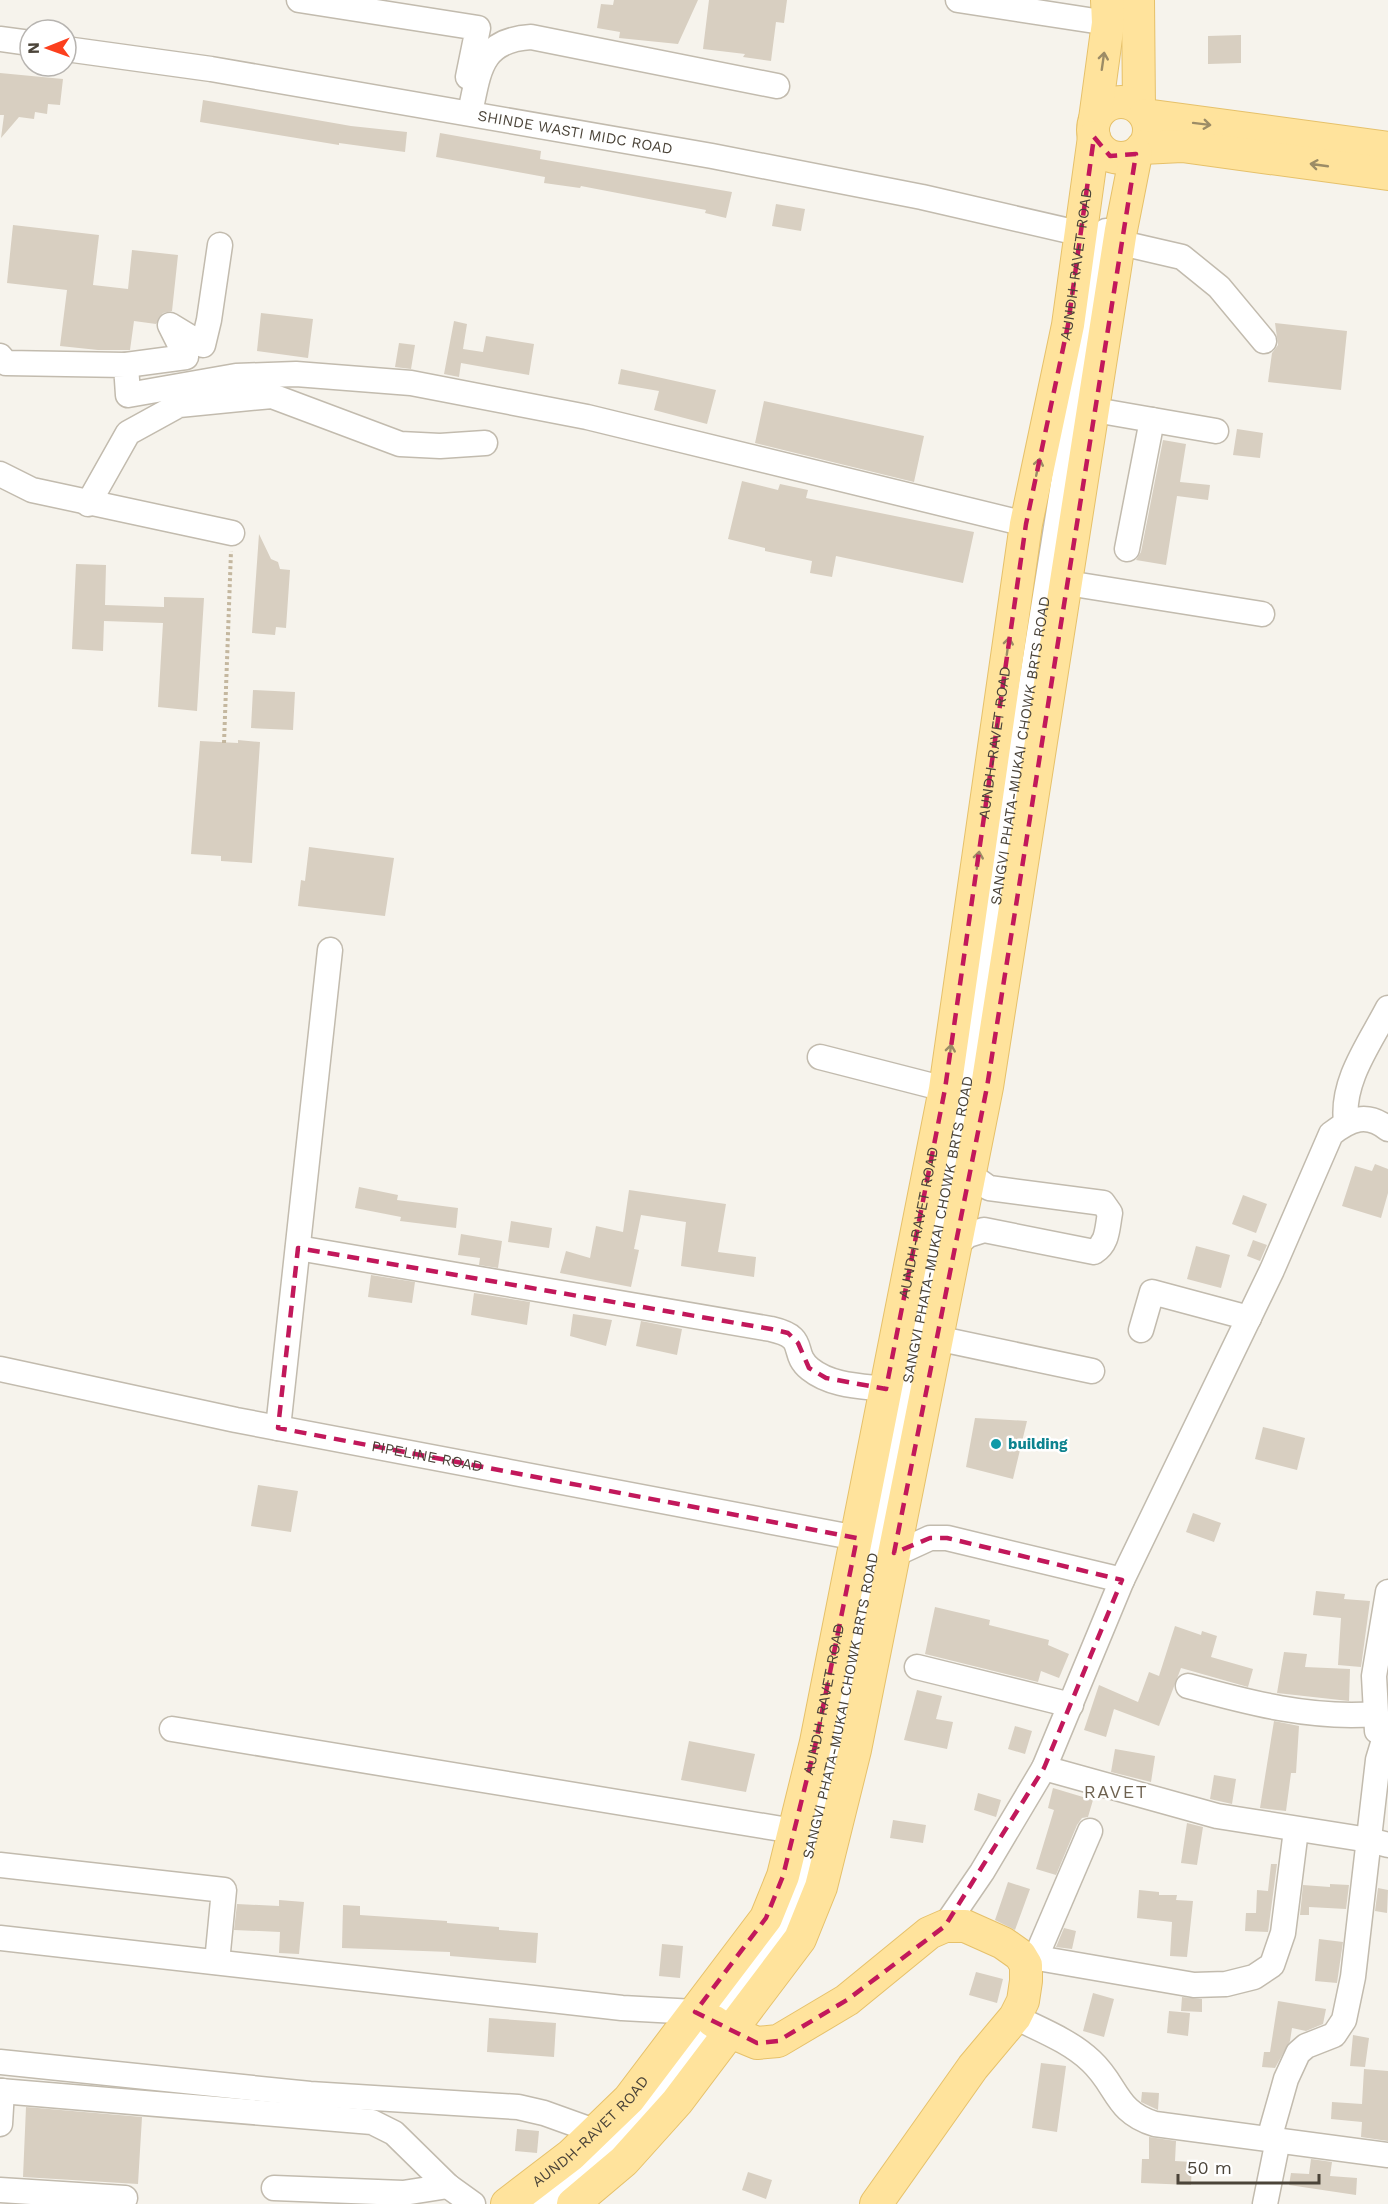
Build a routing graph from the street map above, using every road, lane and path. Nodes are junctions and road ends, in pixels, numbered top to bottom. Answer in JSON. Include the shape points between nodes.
{"nodes":[{"id":1,"x":299,"y":0,"type":"edge"},
{"id":2,"x":958,"y":0,"type":"edge"},
{"id":3,"x":1138,"y":0,"type":"edge"},
{"id":4,"x":1108,"y":12,"type":"edge"},
{"id":5,"x":0,"y":39,"type":"edge"},
{"id":6,"x":18,"y":42,"type":"edge"},
{"id":7,"x":78,"y":51,"type":"edge"},
{"id":8,"x":777,"y":86,"type":"dead end"},
{"id":9,"x":466,"y":112,"type":"junction"},
{"id":10,"x":1142,"y":112,"type":"junction"},
{"id":11,"x":1094,"y":128,"type":"junction"},
{"id":12,"x":1132,"y":153,"type":"junction"},
{"id":13,"x":1384,"y":160,"type":"edge"},
{"id":14,"x":1102,"y":238,"type":"junction"},
{"id":15,"x":220,"y":245,"type":"dead end"},
{"id":16,"x":1264,"y":341,"type":"dead end"},
{"id":17,"x":0,"y":356,"type":"edge"},
{"id":18,"x":126,"y":365,"type":"junction"},
{"id":19,"x":1095,"y":410,"type":"junction"},
{"id":20,"x":1152,"y":420,"type":"junction"},
{"id":21,"x":1216,"y":431,"type":"dead end"},
{"id":22,"x":484,"y":443,"type":"dead end"},
{"id":23,"x":0,"y":474,"type":"edge"},
{"id":24,"x":88,"y":504,"type":"junction"},
{"id":25,"x":1026,"y":524,"type":"junction"},
{"id":26,"x":232,"y":533,"type":"joint"},
{"id":27,"x":1127,"y":549,"type":"dead end"},
{"id":28,"x":1067,"y":584,"type":"junction"},
{"id":29,"x":1262,"y":614,"type":"dead end"},
{"id":30,"x":225,"y":743,"type":"dead end"},
{"id":31,"x":330,"y":950,"type":"dead end"},
{"id":32,"x":1388,"y":1008,"type":"edge"},
{"id":33,"x":820,"y":1057,"type":"dead end"},
{"id":34,"x":945,"y":1089,"type":"junction"},
{"id":35,"x":1346,"y":1122,"type":"junction"},
{"id":36,"x":1388,"y":1129,"type":"edge"},
{"id":37,"x":969,"y":1174,"type":"junction"},
{"id":38,"x":954,"y":1247,"type":"junction"},
{"id":39,"x":297,"y":1248,"type":"junction"},
{"id":40,"x":1249,"y":1318,"type":"junction"},
{"id":41,"x":1141,"y":1330,"type":"dead end"},
{"id":42,"x":936,"y":1338,"type":"junction"},
{"id":43,"x":0,"y":1369,"type":"edge"},
{"id":44,"x":1092,"y":1371,"type":"dead end"},
{"id":45,"x":886,"y":1389,"type":"junction"},
{"id":46,"x":278,"y":1428,"type":"junction"},
{"id":47,"x":856,"y":1538,"type":"junction"},
{"id":48,"x":893,"y":1555,"type":"junction"},
{"id":49,"x":1122,"y":1580,"type":"junction"},
{"id":50,"x":1388,"y":1592,"type":"edge"},
{"id":51,"x":917,"y":1667,"type":"dead end"},
{"id":52,"x":1188,"y":1686,"type":"dead end"},
{"id":53,"x":1071,"y":1706,"type":"junction"},
{"id":54,"x":1375,"y":1714,"type":"junction"},
{"id":55,"x":172,"y":1729,"type":"dead end"},
{"id":56,"x":1384,"y":1744,"type":"edge"},
{"id":57,"x":1044,"y":1768,"type":"junction"},
{"id":58,"x":1090,"y":1830,"type":"dead end"},
{"id":59,"x":1296,"y":1830,"type":"junction"},
{"id":60,"x":794,"y":1831,"type":"junction"},
{"id":61,"x":1378,"y":1843,"type":"edge"},
{"id":62,"x":0,"y":1865,"type":"edge"},
{"id":63,"x":945,"y":1926,"type":"junction"},
{"id":64,"x":0,"y":1938,"type":"edge"},
{"id":65,"x":1028,"y":1956,"type":"junction"},
{"id":66,"x":217,"y":1962,"type":"junction"},
{"id":67,"x":1015,"y":2017,"type":"junction"},
{"id":68,"x":712,"y":2022,"type":"junction"},
{"id":69,"x":0,"y":2062,"type":"edge"},
{"id":70,"x":1,"y":2091,"type":"edge"},
{"id":71,"x":0,"y":2124,"type":"edge"},
{"id":72,"x":597,"y":2132,"type":"junction"},
{"id":73,"x":1274,"y":2140,"type":"junction"},
{"id":74,"x":1388,"y":2155,"type":"edge"},
{"id":75,"x":448,"y":2186,"type":"junction"},
{"id":76,"x":273,"y":2188,"type":"dead end"},
{"id":77,"x":0,"y":2190,"type":"edge"},
{"id":78,"x":125,"y":2198,"type":"dead end"},
{"id":79,"x":473,"y":2204,"type":"edge"},
{"id":80,"x":507,"y":2204,"type":"edge"},
{"id":81,"x":540,"y":2204,"type":"edge"},
{"id":82,"x":573,"y":2204,"type":"edge"},
{"id":83,"x":876,"y":2204,"type":"edge"},
{"id":84,"x":1266,"y":2204,"type":"edge"}],
"edges":[{"from":1,"to":9,"type":"street","via":[[478,28]]},
{"from":2,"to":4,"type":"street"},
{"from":3,"to":10,"type":"main road"},
{"from":11,"to":4,"type":"main road","name":"AUNDH-RAVET ROAD","one_way":true},
{"from":5,"to":6,"type":"street"},
{"from":7,"to":9,"type":"street","name":"SHINDE WASTI MIDC ROAD"},
{"from":8,"to":9,"type":"street","via":[[531,37],[513,38],[481,62]]},
{"from":9,"to":14,"type":"street","name":"SHINDE WASTI MIDC ROAD","via":[[911,195]]},
{"from":10,"to":11,"type":"main road","via":[[1123,102],[1114,102],[1106,106]]},
{"from":10,"to":12,"type":"main road","via":[[1149,132]]},
{"from":10,"to":13,"type":"main road","one_way":true},
{"from":11,"to":12,"type":"main road","via":[[1103,151]]},
{"from":11,"to":14,"type":"main road","name":"AUNDH-RAVET ROAD"},
{"from":13,"to":12,"type":"main road","one_way":true,"via":[[1182,146]]},
{"from":12,"to":14,"type":"main road","name":"AUNDH-RAVET ROAD"},
{"from":14,"to":16,"type":"street","name":"SHINDE WASTI MIDC ROAD","via":[[1182,257],[1219,287]]},
{"from":14,"to":19,"type":"main road","name":"AUNDH-RAVET ROAD"},
{"from":25,"to":14,"type":"main road","name":"AUNDH-RAVET ROAD","one_way":true,"via":[[1068,325]]},
{"from":14,"to":68,"type":"street","name":"SANGVI PHATA-MUKAI CHOWK BRTS ROAD","via":[[967,1083],[835,1746],[791,1912]]},
{"from":15,"to":18,"type":"street","via":[[203,345],[170,325],[186,357]]},
{"from":17,"to":18,"type":"street","via":[[6,363]]},
{"from":18,"to":25,"type":"street","via":[[128,395],[236,376],[296,374],[411,383],[587,417]]},
{"from":19,"to":20,"type":"street"},
{"from":19,"to":28,"type":"main road","name":"AUNDH-RAVET ROAD"},
{"from":20,"to":21,"type":"street"},
{"from":20,"to":27,"type":"street"},
{"from":22,"to":24,"type":"street","via":[[400,444],[272,396],[178,405],[128,433]]},
{"from":23,"to":24,"type":"street","via":[[32,490]]},
{"from":24,"to":26,"type":"street"},
{"from":34,"to":25,"type":"main road","name":"AUNDH-RAVET ROAD","one_way":true},
{"from":26,"to":30,"type":"path"},
{"from":28,"to":29,"type":"street"},
{"from":28,"to":37,"type":"main road","name":"AUNDH-RAVET ROAD","via":[[989,1075]]},
{"from":31,"to":39,"type":"street"},
{"from":32,"to":35,"type":"street","via":[[1350,1082],[1344,1106]]},
{"from":33,"to":34,"type":"street"},
{"from":34,"to":45,"type":"main road","name":"AUNDH-RAVET ROAD"},
{"from":35,"to":36,"type":"street","via":[[1366,1118]]},
{"from":35,"to":40,"type":"street","via":[[1331,1134]]},
{"from":37,"to":38,"type":"main road","name":"AUNDH-RAVET ROAD"},
{"from":37,"to":38,"type":"street","via":[[988,1188],[1103,1203],[1110,1213],[1106,1238],[1103,1247],[1094,1252],[984,1230],[968,1235]]},
{"from":38,"to":42,"type":"main road","name":"AUNDH-RAVET ROAD"},
{"from":39,"to":45,"type":"street","via":[[788,1333],[798,1343],[801,1358],[809,1368],[826,1378]]},
{"from":39,"to":46,"type":"street"},
{"from":40,"to":41,"type":"street","via":[[1152,1292]]},
{"from":40,"to":49,"type":"street"},
{"from":42,"to":44,"type":"street"},
{"from":42,"to":48,"type":"main road","name":"AUNDH-RAVET ROAD"},
{"from":43,"to":46,"type":"street","name":"PIPELINE ROAD"},
{"from":45,"to":47,"type":"main road","name":"AUNDH-RAVET ROAD"},
{"from":46,"to":47,"type":"street","name":"PIPELINE ROAD"},
{"from":47,"to":60,"type":"main road","name":"AUNDH-RAVET ROAD","via":[[816,1742]]},
{"from":48,"to":49,"type":"street","via":[[930,1538],[947,1538]]},
{"from":48,"to":68,"type":"main road","name":"AUNDH-RAVET ROAD","via":[[855,1750],[821,1887],[800,1939]]},
{"from":49,"to":53,"type":"street"},
{"from":50,"to":54,"type":"street","via":[[1374,1676]]},
{"from":51,"to":53,"type":"street"},
{"from":52,"to":54,"type":"street","via":[[1297,1712],[1340,1717]]},
{"from":53,"to":57,"type":"street"},
{"from":54,"to":56,"type":"street"},
{"from":55,"to":60,"type":"street"},
{"from":56,"to":61,"type":"street"},
{"from":57,"to":59,"type":"street","via":[[1217,1816]]},
{"from":57,"to":63,"type":"street"},
{"from":58,"to":65,"type":"street"},
{"from":59,"to":61,"type":"street"},
{"from":59,"to":65,"type":"street","via":[[1283,1933],[1272,1965],[1254,1977],[1226,1984],[1194,1985]]},
{"from":60,"to":68,"type":"main road","name":"AUNDH-RAVET ROAD","via":[[783,1876],[766,1918]]},
{"from":61,"to":73,"type":"street","via":[[1344,2020],[1334,2036],[1298,2053],[1286,2079]]},
{"from":62,"to":66,"type":"street","via":[[225,1890]]},
{"from":63,"to":65,"type":"main road","via":[[965,1926]]},
{"from":63,"to":68,"type":"main road","via":[[929,1933],[847,2000],[778,2041],[757,2043]]},
{"from":64,"to":66,"type":"street"},
{"from":65,"to":67,"type":"main road","via":[[1023,2001]]},
{"from":66,"to":68,"type":"street","via":[[622,2008]]},
{"from":67,"to":73,"type":"street","via":[[1093,2062],[1121,2104],[1137,2119]]},
{"from":67,"to":83,"type":"main road","via":[[973,2067]]},
{"from":68,"to":72,"type":"main road","name":"AUNDH-RAVET ROAD"},
{"from":68,"to":81,"type":"street","name":"SANGVI PHATA-MUKAI CHOWK BRTS ROAD","via":[[631,2126]]},
{"from":68,"to":82,"type":"main road","name":"AUNDH-RAVET ROAD","via":[[659,2125]]},
{"from":69,"to":72,"type":"street","via":[[310,2094],[518,2107]]},
{"from":70,"to":71,"type":"street"},
{"from":70,"to":75,"type":"street","via":[[372,2122],[394,2133]]},
{"from":72,"to":80,"type":"main road","name":"AUNDH-RAVET ROAD"},
{"from":73,"to":74,"type":"street"},
{"from":73,"to":84,"type":"street"},
{"from":75,"to":76,"type":"street","via":[[403,2193]]},
{"from":75,"to":79,"type":"street"},
{"from":77,"to":78,"type":"street"}]}
